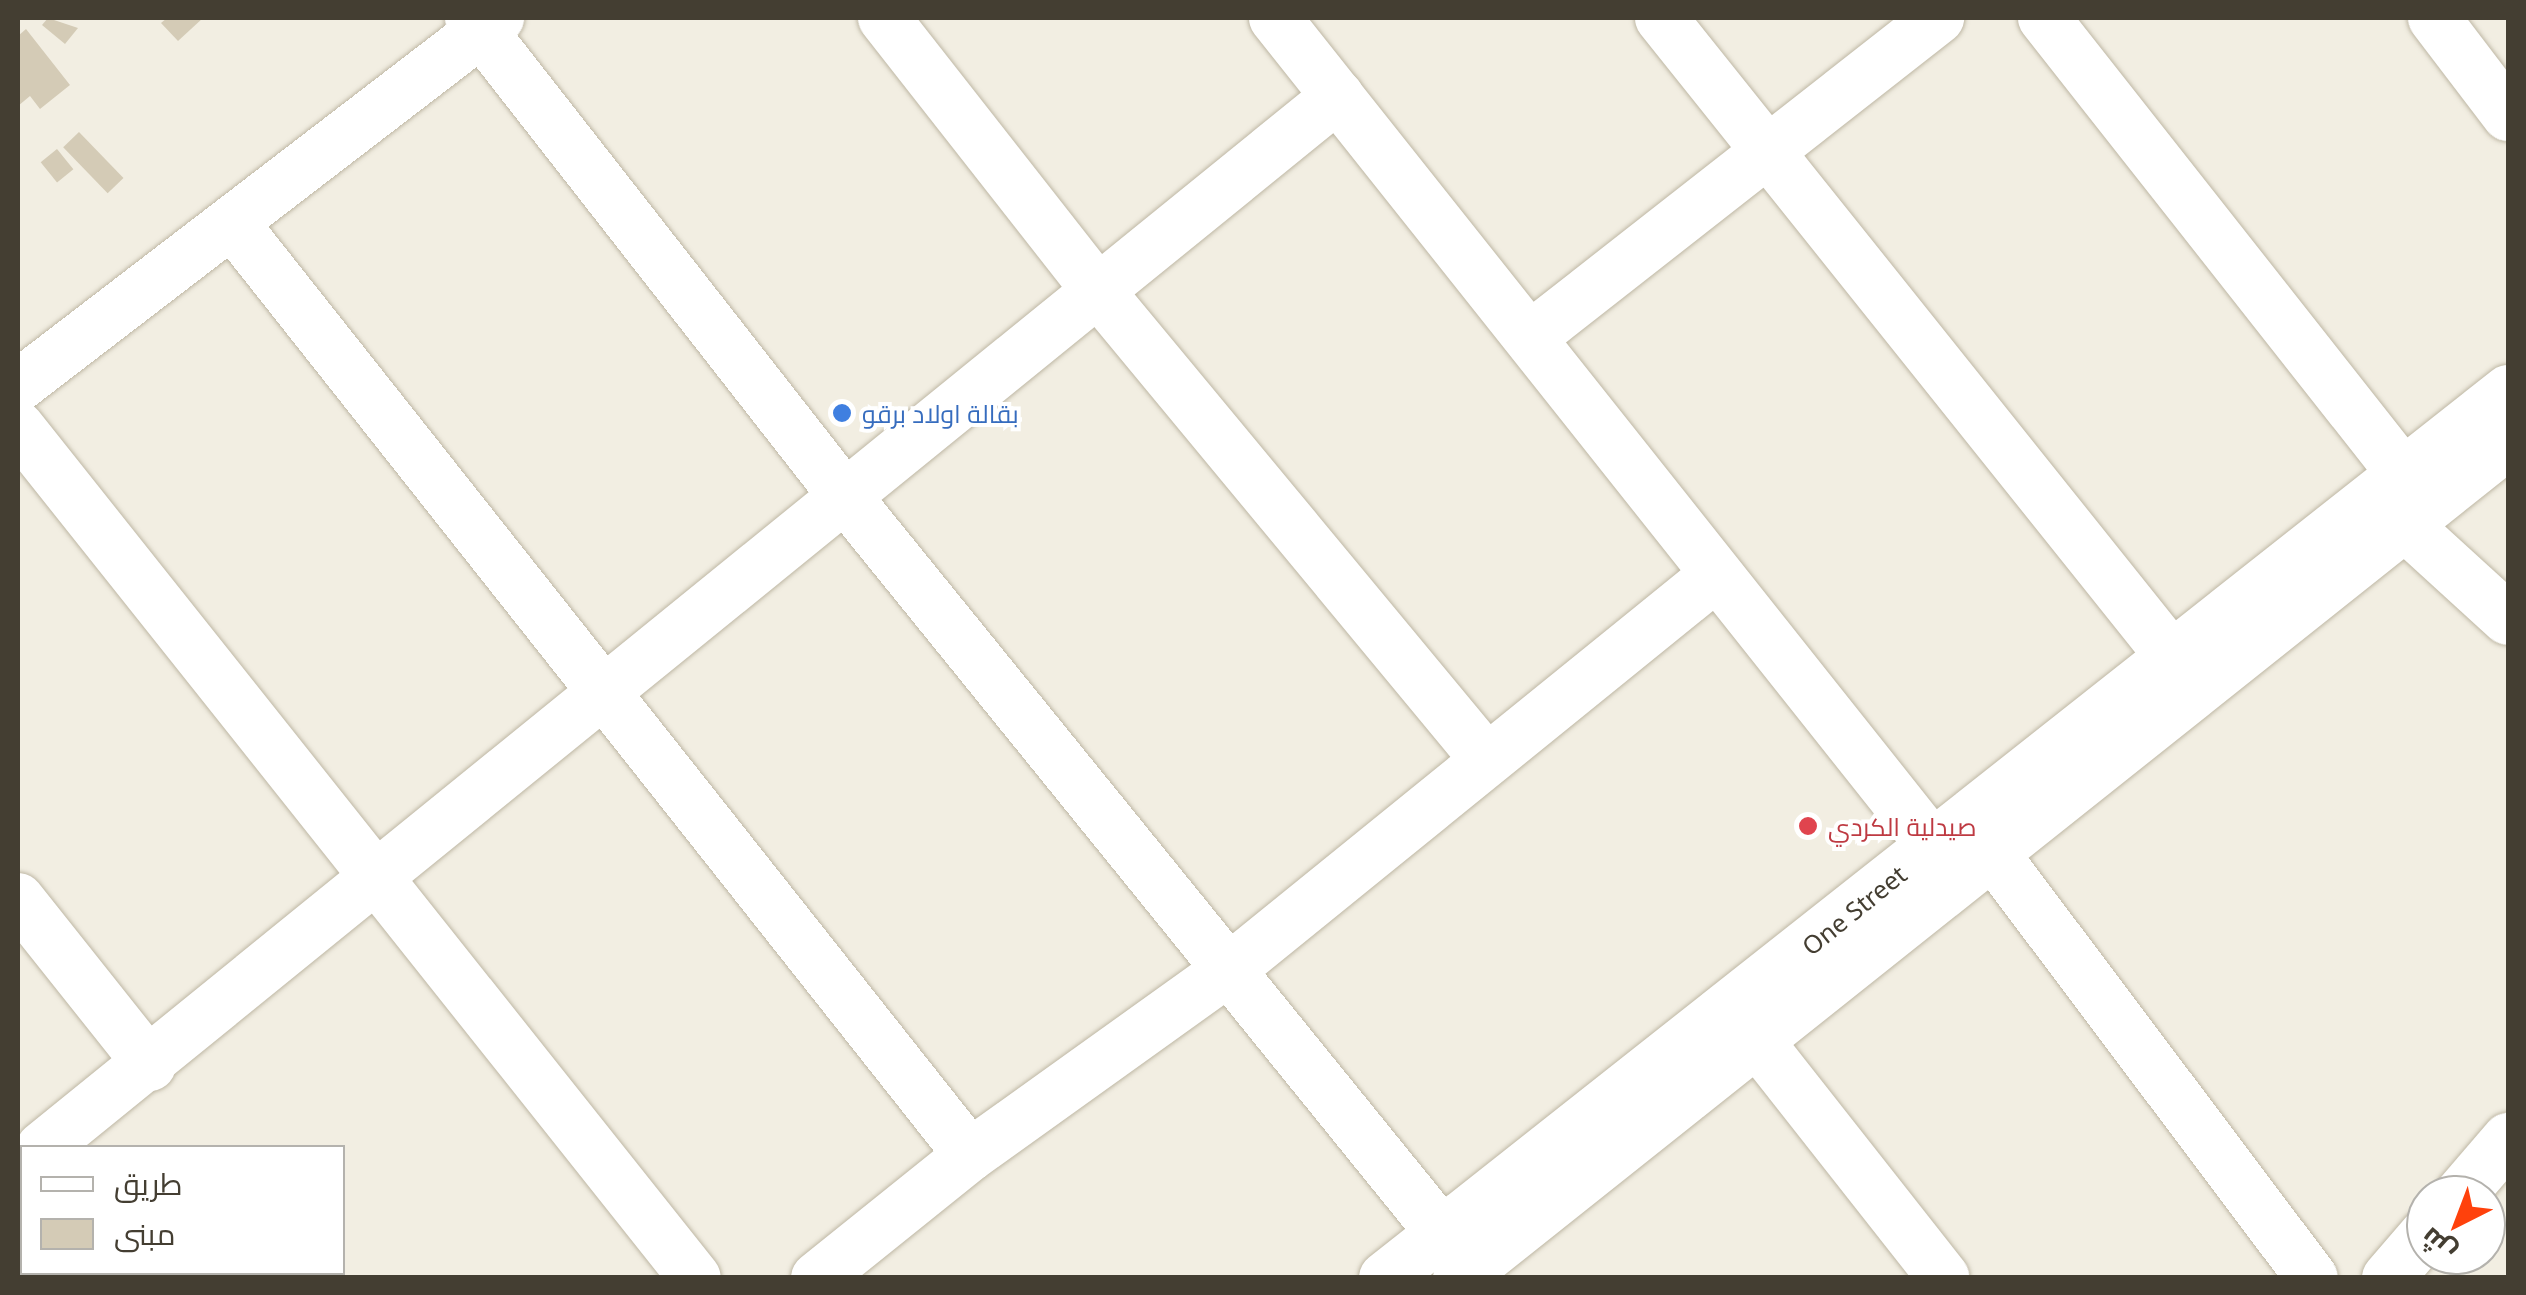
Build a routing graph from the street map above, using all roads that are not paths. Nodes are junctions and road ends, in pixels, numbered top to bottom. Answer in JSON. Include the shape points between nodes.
{"nodes":[{"id":1,"x":884,"y":18,"type":"edge"},
{"id":2,"x":1275,"y":18,"type":"edge"},
{"id":3,"x":1661,"y":18,"type":"edge"},
{"id":4,"x":1938,"y":18,"type":"edge"},
{"id":5,"x":2044,"y":18,"type":"edge"},
{"id":6,"x":2434,"y":18,"type":"edge"},
{"id":7,"x":484,"y":22,"type":"edge"},
{"id":8,"x":1338,"y":96,"type":"junction"},
{"id":9,"x":2508,"y":114,"type":"edge"},
{"id":10,"x":1770,"y":152,"type":"junction"},
{"id":11,"x":234,"y":224,"type":"junction"},
{"id":12,"x":1099,"y":292,"type":"junction"},
{"id":13,"x":1532,"y":336,"type":"junction"},
{"id":14,"x":18,"y":386,"type":"edge"},
{"id":15,"x":2508,"y":391,"type":"edge"},
{"id":16,"x":18,"y":427,"type":"edge"},
{"id":17,"x":2508,"y":443,"type":"edge"},
{"id":18,"x":844,"y":495,"type":"junction"},
{"id":19,"x":2405,"y":500,"type":"junction"},
{"id":20,"x":1716,"y":575,"type":"junction"},
{"id":21,"x":2508,"y":619,"type":"edge"},
{"id":22,"x":2172,"y":657,"type":"junction"},
{"id":23,"x":599,"y":695,"type":"junction"},
{"id":24,"x":2132,"y":715,"type":"junction"},
{"id":25,"x":1485,"y":758,"type":"junction"},
{"id":26,"x":1934,"y":846,"type":"junction"},
{"id":27,"x":1994,"y":854,"type":"junction"},
{"id":28,"x":377,"y":883,"type":"junction"},
{"id":29,"x":18,"y":900,"type":"edge"},
{"id":30,"x":1230,"y":969,"type":"junction"},
{"id":31,"x":1758,"y":1042,"type":"junction"},
{"id":32,"x":150,"y":1065,"type":"junction"},
{"id":33,"x":2508,"y":1140,"type":"edge"},
{"id":34,"x":46,"y":1145,"type":"edge"},
{"id":35,"x":970,"y":1155,"type":"junction"},
{"id":36,"x":2477,"y":1175,"type":"edge"},
{"id":37,"x":2406,"y":1257,"type":"edge"},
{"id":38,"x":1460,"y":1264,"type":"edge"},
{"id":39,"x":696,"y":1278,"type":"edge"},
{"id":40,"x":816,"y":1278,"type":"edge"},
{"id":41,"x":1386,"y":1278,"type":"edge"},
{"id":42,"x":1944,"y":1278,"type":"edge"},
{"id":43,"x":2312,"y":1278,"type":"edge"},
{"id":44,"x":2388,"y":1278,"type":"edge"}],
"edges":[{"from":1,"to":12,"type":"street"},
{"from":2,"to":8,"type":"street"},
{"from":3,"to":10,"type":"street"},
{"from":4,"to":10,"type":"street"},
{"from":5,"to":19,"type":"street"},
{"from":6,"to":9,"type":"street"},
{"from":7,"to":11,"type":"street"},
{"from":7,"to":18,"type":"street"},
{"from":8,"to":12,"type":"street"},
{"from":8,"to":13,"type":"street"},
{"from":10,"to":13,"type":"street"},
{"from":10,"to":22,"type":"street"},
{"from":11,"to":14,"type":"street"},
{"from":11,"to":23,"type":"street"},
{"from":12,"to":18,"type":"street"},
{"from":12,"to":25,"type":"street"},
{"from":13,"to":20,"type":"street"},
{"from":15,"to":19,"type":"street","name":"One Street"},
{"from":16,"to":28,"type":"street"},
{"from":17,"to":19,"type":"street","name":"One Street"},
{"from":18,"to":23,"type":"street"},
{"from":18,"to":30,"type":"street"},
{"from":19,"to":21,"type":"street"},
{"from":19,"to":22,"type":"street","name":"One Street"},
{"from":19,"to":24,"type":"street","name":"One Street"},
{"from":20,"to":25,"type":"street"},
{"from":20,"to":26,"type":"street"},
{"from":22,"to":24,"type":"street","name":"One Street"},
{"from":23,"to":28,"type":"street"},
{"from":23,"to":35,"type":"street"},
{"from":24,"to":26,"type":"street","name":"One Street"},
{"from":24,"to":27,"type":"street","name":"One Street"},
{"from":25,"to":30,"type":"street"},
{"from":26,"to":38,"type":"street","name":"One Street"},
{"from":27,"to":31,"type":"street","name":"One Street"},
{"from":27,"to":43,"type":"street"},
{"from":28,"to":32,"type":"street"},
{"from":28,"to":39,"type":"street"},
{"from":29,"to":32,"type":"street"},
{"from":30,"to":35,"type":"street"},
{"from":30,"to":38,"type":"street"},
{"from":31,"to":38,"type":"street","name":"One Street"},
{"from":31,"to":42,"type":"street"},
{"from":32,"to":34,"type":"street"},
{"from":33,"to":36,"type":"street"},
{"from":35,"to":40,"type":"street"},
{"from":37,"to":44,"type":"street"},
{"from":38,"to":41,"type":"street","name":"One Street"}]}
